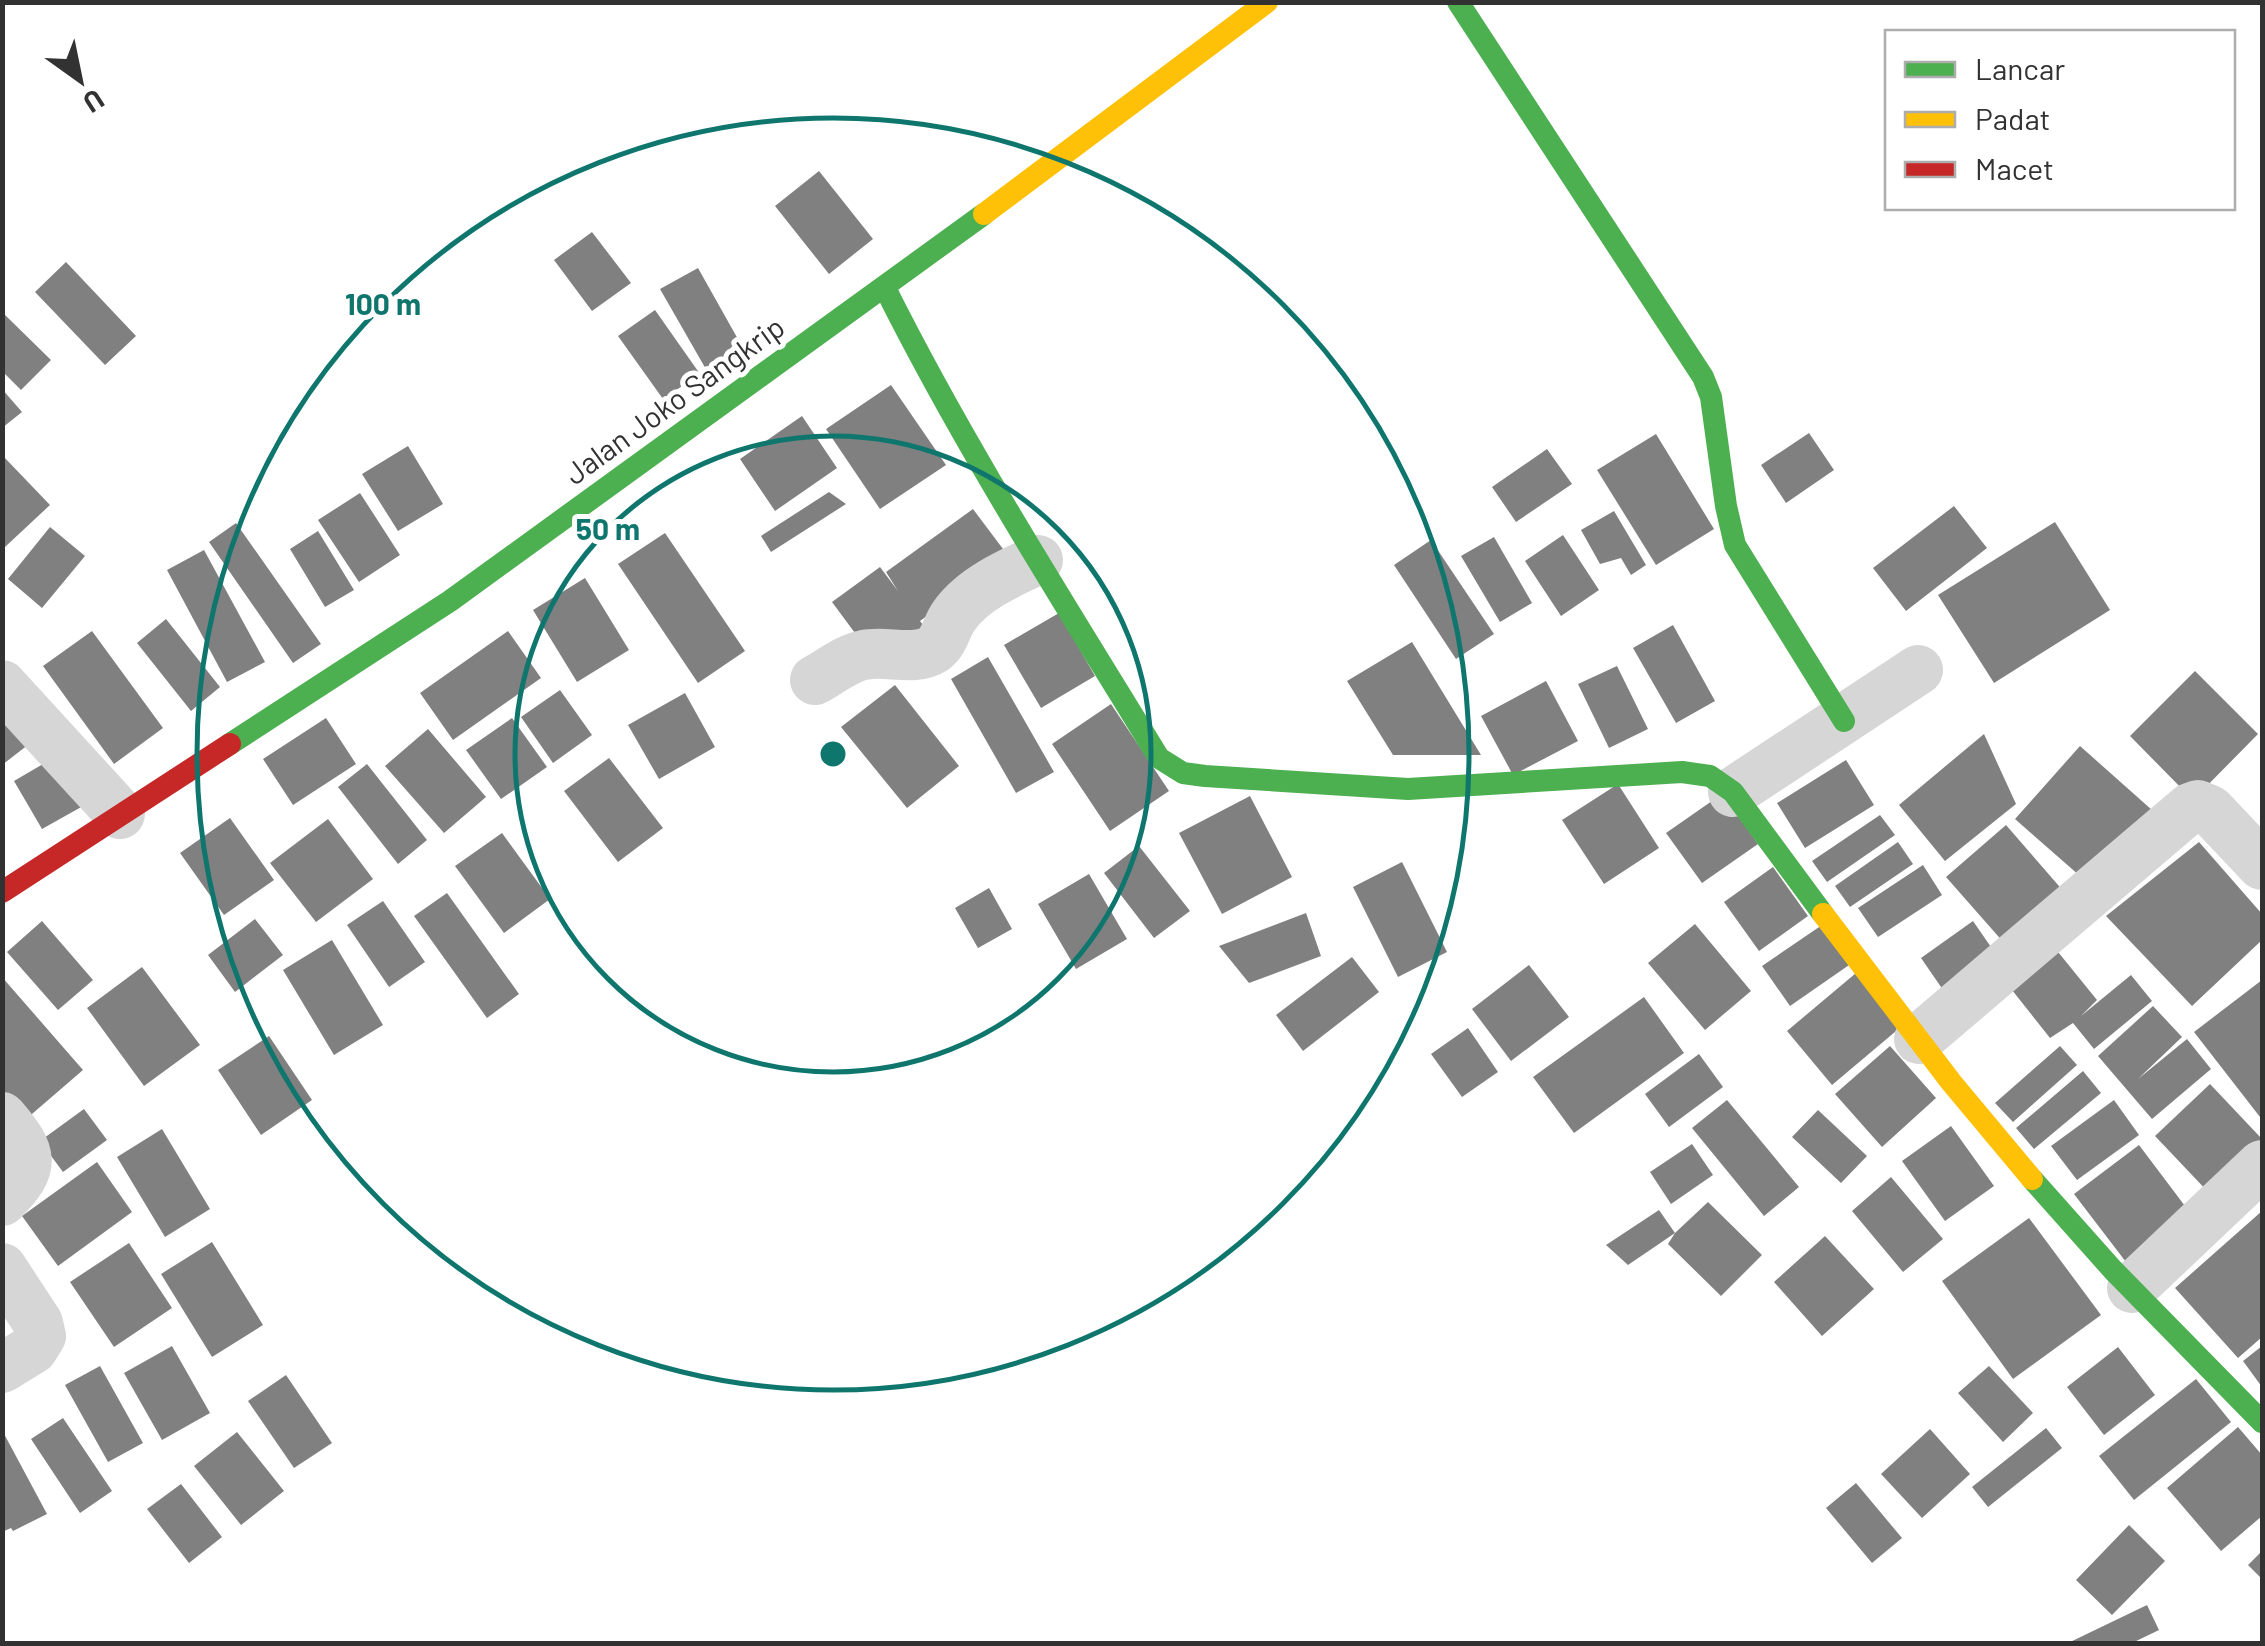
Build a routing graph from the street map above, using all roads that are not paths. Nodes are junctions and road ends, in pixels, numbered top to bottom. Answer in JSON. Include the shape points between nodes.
{"nodes":[{"id":1,"x":1267,"y":2,"type":"edge"},
{"id":2,"x":1458,"y":2,"type":"edge"},
{"id":3,"x":885,"y":288,"type":"junction"},
{"id":4,"x":1038,"y":560,"type":"junction"},
{"id":5,"x":1918,"y":670,"type":"dead end"},
{"id":6,"x":815,"y":680,"type":"dead end"},
{"id":7,"x":2,"y":685,"type":"edge"},
{"id":8,"x":1844,"y":721,"type":"junction"},
{"id":9,"x":1733,"y":792,"type":"junction"},
{"id":10,"x":120,"y":814,"type":"junction"},
{"id":11,"x":2262,"y":865,"type":"edge"},
{"id":12,"x":2,"y":892,"type":"edge"},
{"id":13,"x":1918,"y":1039,"type":"junction"},
{"id":14,"x":2,"y":1118,"type":"edge"},
{"id":15,"x":2262,"y":1165,"type":"edge"},
{"id":16,"x":2,"y":1201,"type":"edge"},
{"id":17,"x":2,"y":1268,"type":"edge"},
{"id":18,"x":2132,"y":1288,"type":"junction"},
{"id":19,"x":2,"y":1368,"type":"edge"},
{"id":20,"x":2262,"y":1422,"type":"edge"}],
"edges":[{"from":1,"to":3,"type":"street","name":"Jalan Joko Sangkrip"},
{"from":2,"to":8,"type":"street","via":[[1703,377],[1735,545]]},
{"from":3,"to":4,"type":"street"},
{"from":3,"to":10,"type":"street","name":"Jalan Joko Sangkrip","via":[[450,601]]},
{"from":4,"to":6,"type":"street","via":[[964,604],[932,651],[864,654]]},
{"from":4,"to":9,"type":"street","via":[[1158,758],[1183,773],[1408,789],[1682,772],[1710,776]]},
{"from":5,"to":8,"type":"street"},
{"from":7,"to":10,"type":"street"},
{"from":8,"to":9,"type":"street"},
{"from":9,"to":13,"type":"street"},
{"from":10,"to":12,"type":"street","name":"Jalan Joko Sangkrip"},
{"from":11,"to":13,"type":"street","via":[[2210,810],[2190,808]]},
{"from":13,"to":18,"type":"street"},
{"from":14,"to":16,"type":"street","via":[[18,1136],[28,1165]]},
{"from":15,"to":18,"type":"street"},
{"from":17,"to":19,"type":"street","via":[[41,1336]]},
{"from":18,"to":20,"type":"street"}]}
